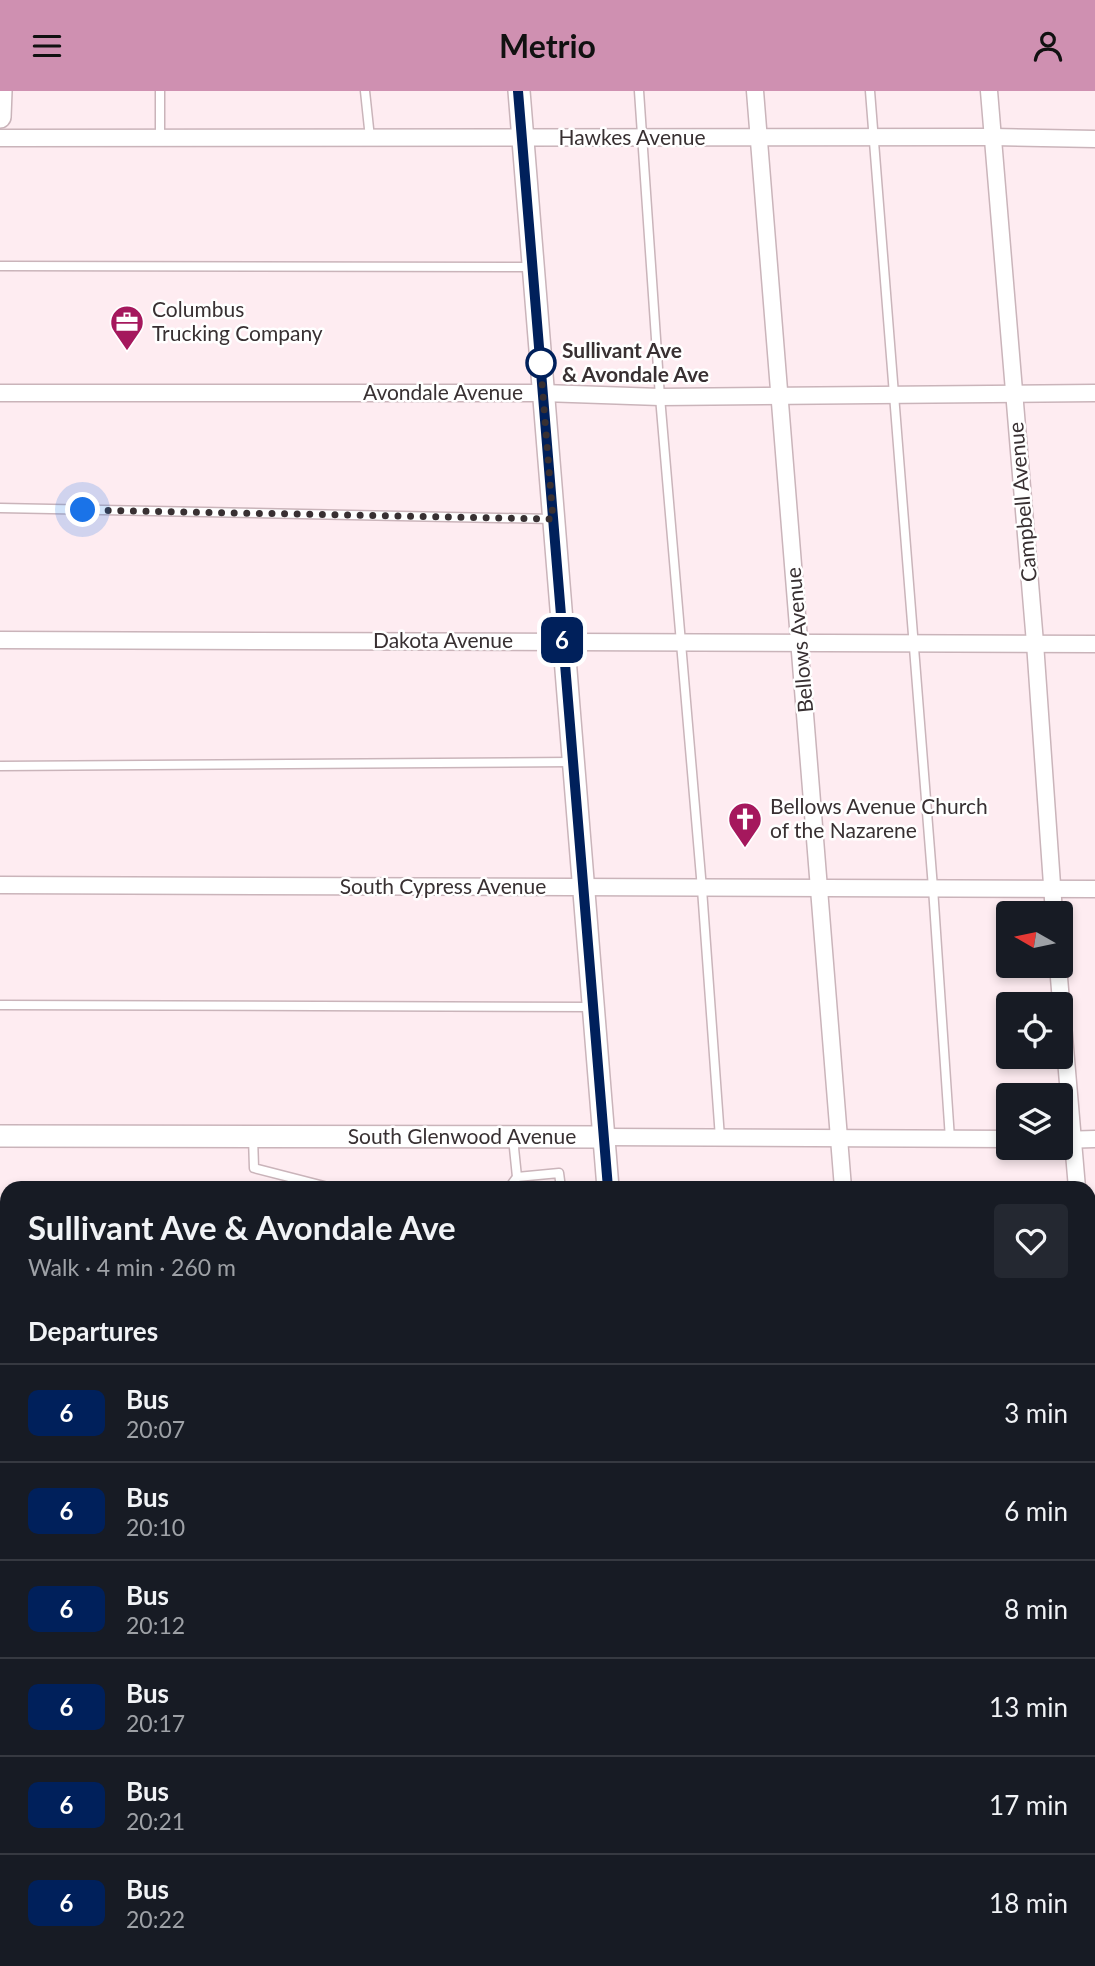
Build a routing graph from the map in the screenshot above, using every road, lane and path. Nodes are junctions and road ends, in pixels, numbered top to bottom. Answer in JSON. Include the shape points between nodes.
{"nodes":[{"id":1,"x":1,"y":91,"type":"edge"},
{"id":2,"x":160,"y":91,"type":"edge"},
{"id":3,"x":365,"y":91,"type":"edge"},
{"id":4,"x":519,"y":91,"type":"edge"},
{"id":5,"x":639,"y":91,"type":"edge"},
{"id":6,"x":755,"y":91,"type":"edge"},
{"id":7,"x":870,"y":91,"type":"edge"},
{"id":8,"x":989,"y":91,"type":"edge"},
{"id":9,"x":0,"y":117,"type":"edge"},
{"id":10,"x":759,"y":137,"type":"junction"},
{"id":11,"x":993,"y":137,"type":"junction"},
{"id":12,"x":0,"y":138,"type":"edge"},
{"id":13,"x":160,"y":138,"type":"junction"},
{"id":14,"x":369,"y":138,"type":"junction"},
{"id":15,"x":522,"y":139,"type":"junction"},
{"id":16,"x":644,"y":139,"type":"junction"},
{"id":17,"x":873,"y":139,"type":"junction"},
{"id":18,"x":1095,"y":139,"type":"edge"},
{"id":19,"x":0,"y":266,"type":"edge"},
{"id":20,"x":533,"y":267,"type":"junction"},
{"id":21,"x":0,"y":393,"type":"edge"},
{"id":22,"x":543,"y":393,"type":"junction"},
{"id":23,"x":1015,"y":393,"type":"junction"},
{"id":24,"x":1095,"y":393,"type":"edge"},
{"id":25,"x":780,"y":395,"type":"junction"},
{"id":26,"x":895,"y":396,"type":"junction"},
{"id":27,"x":660,"y":397,"type":"junction"},
{"id":28,"x":0,"y":508,"type":"edge"},
{"id":29,"x":553,"y":519,"type":"junction"},
{"id":30,"x":0,"y":640,"type":"edge"},
{"id":31,"x":562,"y":641,"type":"junction"},
{"id":32,"x":912,"y":642,"type":"junction"},
{"id":33,"x":682,"y":643,"type":"junction"},
{"id":34,"x":800,"y":643,"type":"junction"},
{"id":35,"x":1035,"y":643,"type":"junction"},
{"id":36,"x":1095,"y":644,"type":"edge"},
{"id":37,"x":573,"y":762,"type":"junction"},
{"id":38,"x":0,"y":766,"type":"edge"},
{"id":39,"x":0,"y":885,"type":"edge"},
{"id":40,"x":583,"y":887,"type":"junction"},
{"id":41,"x":819,"y":888,"type":"junction"},
{"id":42,"x":933,"y":888,"type":"junction"},
{"id":43,"x":702,"y":889,"type":"junction"},
{"id":44,"x":1052,"y":889,"type":"junction"},
{"id":45,"x":1095,"y":889,"type":"edge"},
{"id":46,"x":1053,"y":901,"type":"edge"},
{"id":47,"x":1059,"y":978,"type":"edge"},
{"id":48,"x":0,"y":1005,"type":"edge"},
{"id":49,"x":593,"y":1007,"type":"junction"},
{"id":50,"x":1064,"y":1083,"type":"edge"},
{"id":51,"x":0,"y":1136,"type":"edge"},
{"id":52,"x":253,"y":1137,"type":"junction"},
{"id":53,"x":513,"y":1137,"type":"junction"},
{"id":54,"x":604,"y":1137,"type":"junction"},
{"id":55,"x":720,"y":1138,"type":"junction"},
{"id":56,"x":840,"y":1139,"type":"junction"},
{"id":57,"x":950,"y":1139,"type":"junction"},
{"id":58,"x":996,"y":1139,"type":"edge"},
{"id":59,"x":1095,"y":1139,"type":"edge"},
{"id":60,"x":1073,"y":1140,"type":"edge"},
{"id":61,"x":1071,"y":1160,"type":"edge"},
{"id":62,"x":517,"y":1177,"type":"junction"},
{"id":63,"x":305,"y":1181,"type":"edge"},
{"id":64,"x":514,"y":1181,"type":"edge"},
{"id":65,"x":560,"y":1181,"type":"edge"},
{"id":66,"x":607,"y":1181,"type":"edge"},
{"id":67,"x":843,"y":1181,"type":"edge"},
{"id":68,"x":1076,"y":1181,"type":"edge"}],
"edges":[{"from":1,"to":9,"type":"street"},
{"from":2,"to":13,"type":"lane"},
{"from":3,"to":14,"type":"lane"},
{"from":4,"to":15,"type":"street"},
{"from":5,"to":16,"type":"lane"},
{"from":6,"to":10,"type":"street","name":"Bellows Avenue"},
{"from":7,"to":17,"type":"lane"},
{"from":8,"to":11,"type":"street","name":"Campbell Avenue"},
{"from":10,"to":16,"type":"street","name":"Hawkes Avenue"},
{"from":10,"to":17,"type":"street","name":"Hawkes Avenue"},
{"from":10,"to":25,"type":"street","name":"Bellows Avenue"},
{"from":11,"to":17,"type":"street","name":"Hawkes Avenue"},
{"from":11,"to":18,"type":"street","name":"Hawkes Avenue"},
{"from":11,"to":23,"type":"street","name":"Campbell Avenue"},
{"from":12,"to":13,"type":"street","name":"Hawkes Avenue"},
{"from":13,"to":14,"type":"street","name":"Hawkes Avenue"},
{"from":14,"to":15,"type":"street","name":"Hawkes Avenue"},
{"from":15,"to":16,"type":"street","name":"Hawkes Avenue"},
{"from":15,"to":20,"type":"street"},
{"from":16,"to":27,"type":"lane"},
{"from":17,"to":26,"type":"lane"},
{"from":19,"to":20,"type":"lane"},
{"from":20,"to":22,"type":"street"},
{"from":21,"to":22,"type":"street","name":"Avondale Avenue"},
{"from":22,"to":27,"type":"street","name":"Avondale Avenue"},
{"from":22,"to":29,"type":"street"},
{"from":23,"to":24,"type":"street","name":"Avondale Avenue"},
{"from":23,"to":26,"type":"street","name":"Avondale Avenue"},
{"from":23,"to":35,"type":"street","name":"Campbell Avenue"},
{"from":25,"to":26,"type":"street","name":"Avondale Avenue"},
{"from":25,"to":27,"type":"street","name":"Avondale Avenue"},
{"from":25,"to":34,"type":"street","name":"Bellows Avenue"},
{"from":26,"to":32,"type":"lane"},
{"from":27,"to":33,"type":"lane"},
{"from":28,"to":29,"type":"lane"},
{"from":29,"to":31,"type":"street"},
{"from":30,"to":31,"type":"street","name":"Dakota Avenue"},
{"from":31,"to":33,"type":"street","name":"Dakota Avenue"},
{"from":31,"to":37,"type":"street"},
{"from":32,"to":34,"type":"street","name":"Dakota Avenue"},
{"from":32,"to":35,"type":"street","name":"Dakota Avenue"},
{"from":32,"to":42,"type":"lane"},
{"from":33,"to":34,"type":"street","name":"Dakota Avenue"},
{"from":33,"to":43,"type":"lane"},
{"from":34,"to":41,"type":"street","name":"Bellows Avenue"},
{"from":35,"to":36,"type":"street","name":"Dakota Avenue"},
{"from":35,"to":44,"type":"street","name":"Campbell Avenue"},
{"from":37,"to":38,"type":"lane"},
{"from":37,"to":40,"type":"street"},
{"from":39,"to":40,"type":"street","name":"South Cypress Avenue"},
{"from":40,"to":43,"type":"street","name":"South Cypress Avenue"},
{"from":40,"to":49,"type":"street"},
{"from":41,"to":42,"type":"street","name":"South Cypress Avenue"},
{"from":41,"to":43,"type":"street","name":"South Cypress Avenue"},
{"from":41,"to":56,"type":"street","name":"Bellows Avenue"},
{"from":42,"to":44,"type":"street","name":"South Cypress Avenue"},
{"from":42,"to":57,"type":"lane"},
{"from":43,"to":55,"type":"lane"},
{"from":44,"to":45,"type":"street","name":"South Cypress Avenue"},
{"from":44,"to":46,"type":"street","name":"Campbell Avenue"},
{"from":47,"to":50,"type":"street"},
{"from":48,"to":49,"type":"lane"},
{"from":49,"to":54,"type":"street"},
{"from":51,"to":52,"type":"street","name":"South Glenwood Avenue"},
{"from":52,"to":53,"type":"street","name":"South Glenwood Avenue"},
{"from":52,"to":63,"type":"lane","via":[[254,1168]]},
{"from":53,"to":54,"type":"street","name":"South Glenwood Avenue"},
{"from":53,"to":62,"type":"lane"},
{"from":54,"to":55,"type":"street","name":"South Glenwood Avenue"},
{"from":54,"to":66,"type":"street"},
{"from":55,"to":56,"type":"street","name":"South Glenwood Avenue"},
{"from":56,"to":57,"type":"street","name":"South Glenwood Avenue"},
{"from":56,"to":67,"type":"street","name":"Bellows Avenue"},
{"from":57,"to":58,"type":"street","name":"South Glenwood Avenue"},
{"from":59,"to":60,"type":"street"},
{"from":61,"to":68,"type":"street"},
{"from":62,"to":64,"type":"lane"},
{"from":62,"to":65,"type":"lane","via":[[559,1173]]}]}
